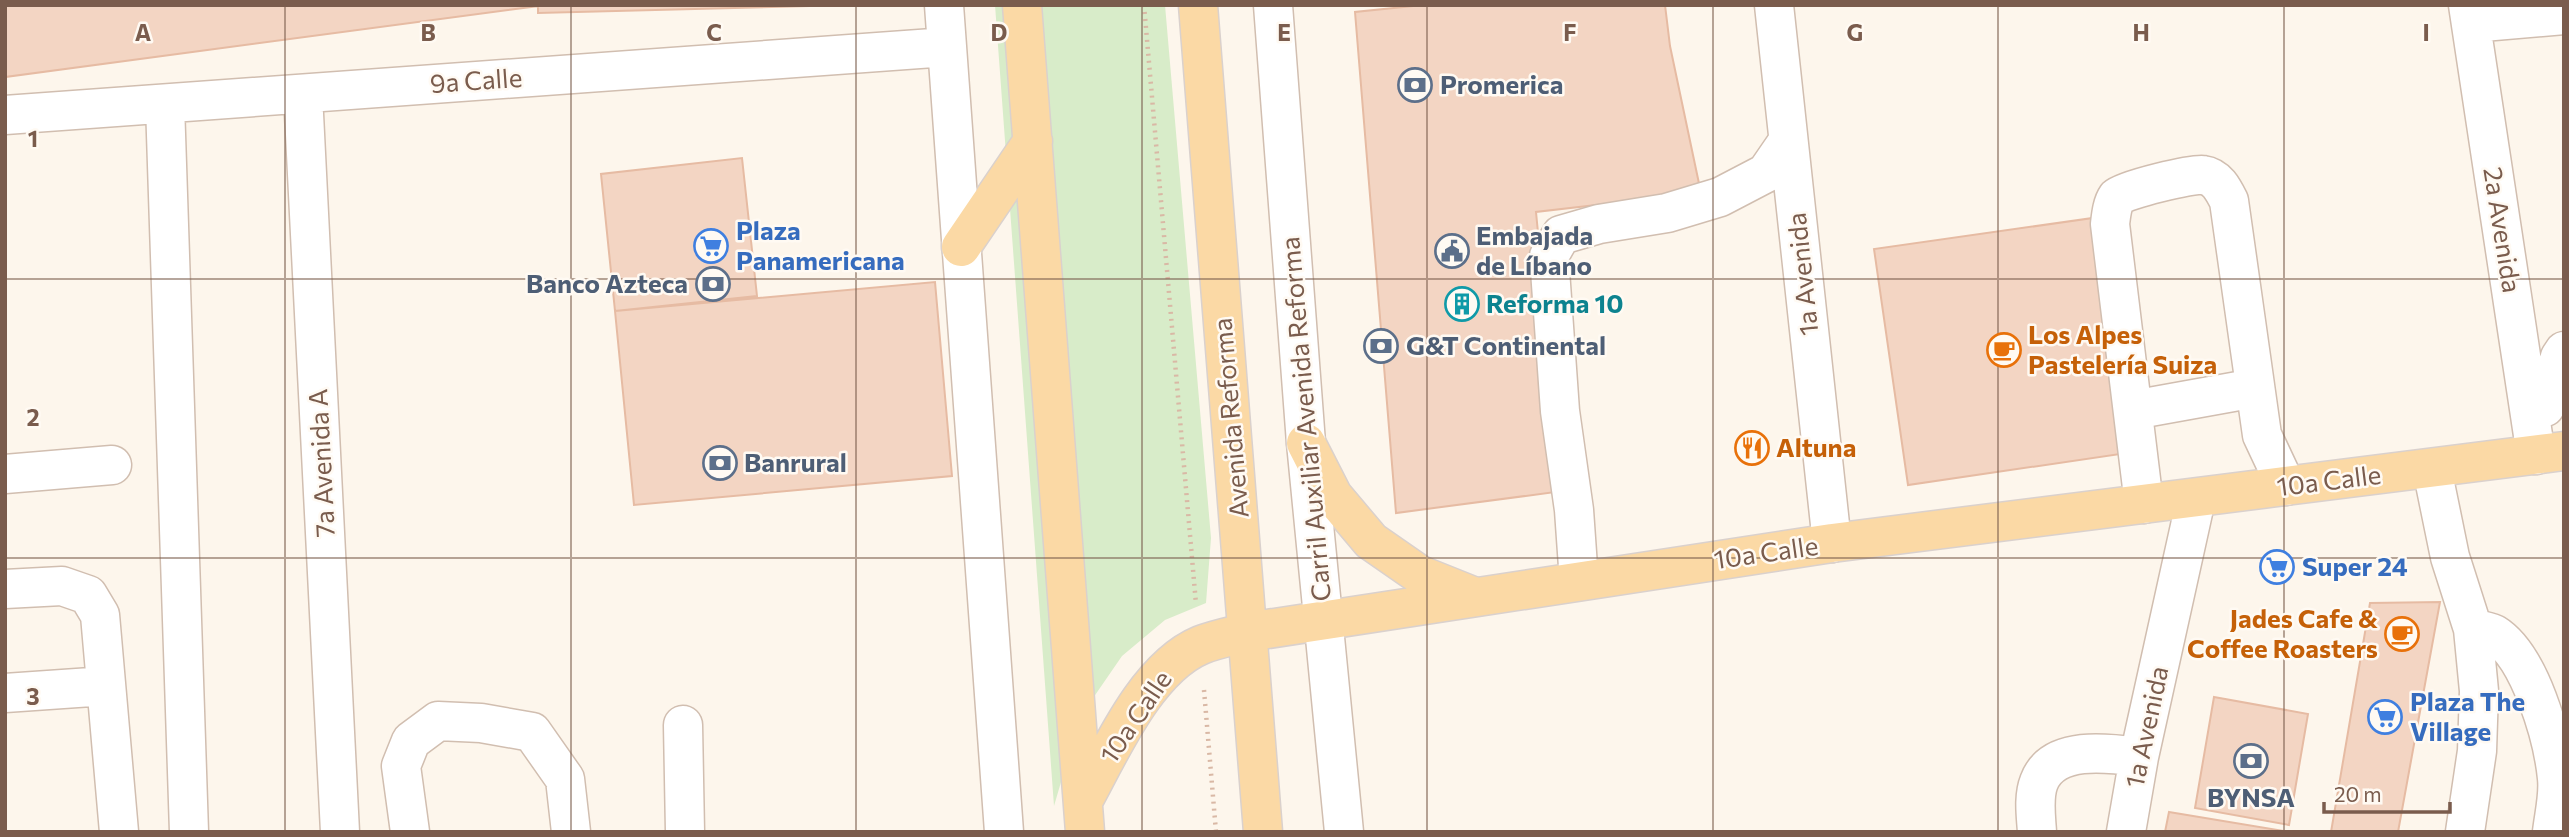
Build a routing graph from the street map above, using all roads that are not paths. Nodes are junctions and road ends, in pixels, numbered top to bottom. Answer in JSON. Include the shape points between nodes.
{"nodes":[{"id":1,"x":944,"y":5,"type":"edge"},
{"id":2,"x":1022,"y":5,"type":"edge"},
{"id":3,"x":1198,"y":5,"type":"edge"},
{"id":4,"x":1273,"y":5,"type":"edge"},
{"id":5,"x":1774,"y":5,"type":"edge"},
{"id":6,"x":2470,"y":14,"type":"edge"},
{"id":7,"x":2564,"y":15,"type":"edge"},
{"id":8,"x":947,"y":47,"type":"junction"},
{"id":9,"x":303,"y":94,"type":"junction"},
{"id":10,"x":165,"y":104,"type":"junction"},
{"id":11,"x":5,"y":115,"type":"edge"},
{"id":12,"x":1788,"y":141,"type":"junction"},
{"id":13,"x":1032,"y":142,"type":"junction"},
{"id":14,"x":961,"y":247,"type":"junction"},
{"id":15,"x":2564,"y":351,"type":"edge"},
{"id":16,"x":2255,"y":388,"type":"junction"},
{"id":17,"x":2545,"y":407,"type":"dead end"},
{"id":18,"x":2133,"y":410,"type":"junction"},
{"id":19,"x":1307,"y":443,"type":"junction"},
{"id":20,"x":2550,"y":453,"type":"edge"},
{"id":21,"x":112,"y":465,"type":"dead end"},
{"id":22,"x":2432,"y":469,"type":"junction"},
{"id":23,"x":5,"y":474,"type":"edge"},
{"id":24,"x":2286,"y":486,"type":"junction"},
{"id":25,"x":2196,"y":499,"type":"junction"},
{"id":26,"x":2144,"y":504,"type":"junction"},
{"id":27,"x":1832,"y":543,"type":"junction"},
{"id":28,"x":1579,"y":581,"type":"junction"},
{"id":29,"x":5,"y":589,"type":"edge"},
{"id":30,"x":1475,"y":597,"type":"junction"},
{"id":31,"x":1323,"y":622,"type":"junction"},
{"id":32,"x":2473,"y":629,"type":"junction"},
{"id":33,"x":1248,"y":632,"type":"junction"},
{"id":34,"x":106,"y":686,"type":"junction"},
{"id":35,"x":5,"y":693,"type":"edge"},
{"id":36,"x":683,"y":725,"type":"dead end"},
{"id":37,"x":2139,"y":757,"type":"junction"},
{"id":38,"x":1081,"y":822,"type":"edge"},
{"id":39,"x":118,"y":832,"type":"edge"},
{"id":40,"x":189,"y":832,"type":"edge"},
{"id":41,"x":340,"y":832,"type":"edge"},
{"id":42,"x":410,"y":832,"type":"edge"},
{"id":43,"x":571,"y":832,"type":"edge"},
{"id":44,"x":685,"y":832,"type":"edge"},
{"id":45,"x":1004,"y":832,"type":"edge"},
{"id":46,"x":1263,"y":832,"type":"edge"},
{"id":47,"x":1344,"y":832,"type":"edge"},
{"id":48,"x":2037,"y":832,"type":"edge"},
{"id":49,"x":2126,"y":832,"type":"edge"},
{"id":50,"x":2465,"y":832,"type":"edge"},
{"id":51,"x":2552,"y":832,"type":"edge"}],
"edges":[{"from":1,"to":8,"type":"street"},
{"from":2,"to":13,"type":"main road"},
{"from":3,"to":33,"type":"main road","name":"Avenida Reforma"},
{"from":4,"to":19,"type":"street","name":"Carril Auxiliar Avenida Reforma"},
{"from":5,"to":12,"type":"street","name":"1a Avenida"},
{"from":6,"to":7,"type":"street"},
{"from":6,"to":20,"type":"street","name":"2a Avenida"},
{"from":8,"to":9,"type":"street","name":"9a Calle"},
{"from":8,"to":14,"type":"street"},
{"from":9,"to":10,"type":"street","name":"9a Calle"},
{"from":9,"to":41,"type":"street","name":"7a Avenida A"},
{"from":10,"to":11,"type":"street","name":"9a Calle"},
{"from":10,"to":40,"type":"street"},
{"from":12,"to":27,"type":"street","name":"1a Avenida"},
{"from":12,"to":28,"type":"street","via":[[1766,173],[1720,197],[1561,235],[1549,256]]},
{"from":13,"to":14,"type":"main road"},
{"from":13,"to":38,"type":"main road"},
{"from":14,"to":45,"type":"street"},
{"from":15,"to":17,"type":"street"},
{"from":16,"to":18,"type":"street"},
{"from":16,"to":18,"type":"street","via":[[2229,201],[2216,180],[2201,174],[2130,190],[2117,198],[2112,211]]},
{"from":16,"to":24,"type":"street","via":[[2262,435]]},
{"from":18,"to":26,"type":"street"},
{"from":19,"to":30,"type":"main road","via":[[1333,496],[1371,541],[1420,575]]},
{"from":19,"to":31,"type":"street","name":"Carril Auxiliar Avenida Reforma"},
{"from":20,"to":22,"type":"main road","name":"10a Calle"},
{"from":21,"to":23,"type":"street"},
{"from":22,"to":24,"type":"main road","name":"10a Calle"},
{"from":22,"to":32,"type":"street","via":[[2450,556]]},
{"from":24,"to":25,"type":"main road","name":"10a Calle"},
{"from":25,"to":26,"type":"main road","name":"10a Calle"},
{"from":25,"to":37,"type":"street","name":"1a Avenida"},
{"from":26,"to":27,"type":"main road","name":"10a Calle"},
{"from":27,"to":28,"type":"main road","name":"10a Calle"},
{"from":28,"to":30,"type":"main road","name":"10a Calle"},
{"from":29,"to":34,"type":"street","via":[[62,586],[88,595],[100,615]]},
{"from":30,"to":31,"type":"main road","name":"10a Calle"},
{"from":31,"to":33,"type":"main road","name":"10a Calle"},
{"from":31,"to":47,"type":"street","name":"Carril Auxiliar Avenida Reforma"},
{"from":32,"to":50,"type":"street","via":[[2479,691],[2477,751]]},
{"from":32,"to":51,"type":"street","via":[[2491,632],[2522,663],[2550,733],[2557,781]]},
{"from":33,"to":38,"type":"main road","name":"10a Calle","via":[[1200,645],[1172,664],[1146,692]]},
{"from":33,"to":46,"type":"main road","name":"Avenida Reforma"},
{"from":34,"to":35,"type":"street"},
{"from":34,"to":39,"type":"street"},
{"from":36,"to":44,"type":"street"},
{"from":37,"to":48,"type":"street","via":[[2092,753],[2051,766],[2039,780]]},
{"from":37,"to":49,"type":"street","name":"1a Avenida"},
{"from":42,"to":43,"type":"street","via":[[401,766],[411,741],[438,721],[532,732],[565,779]]}]}
